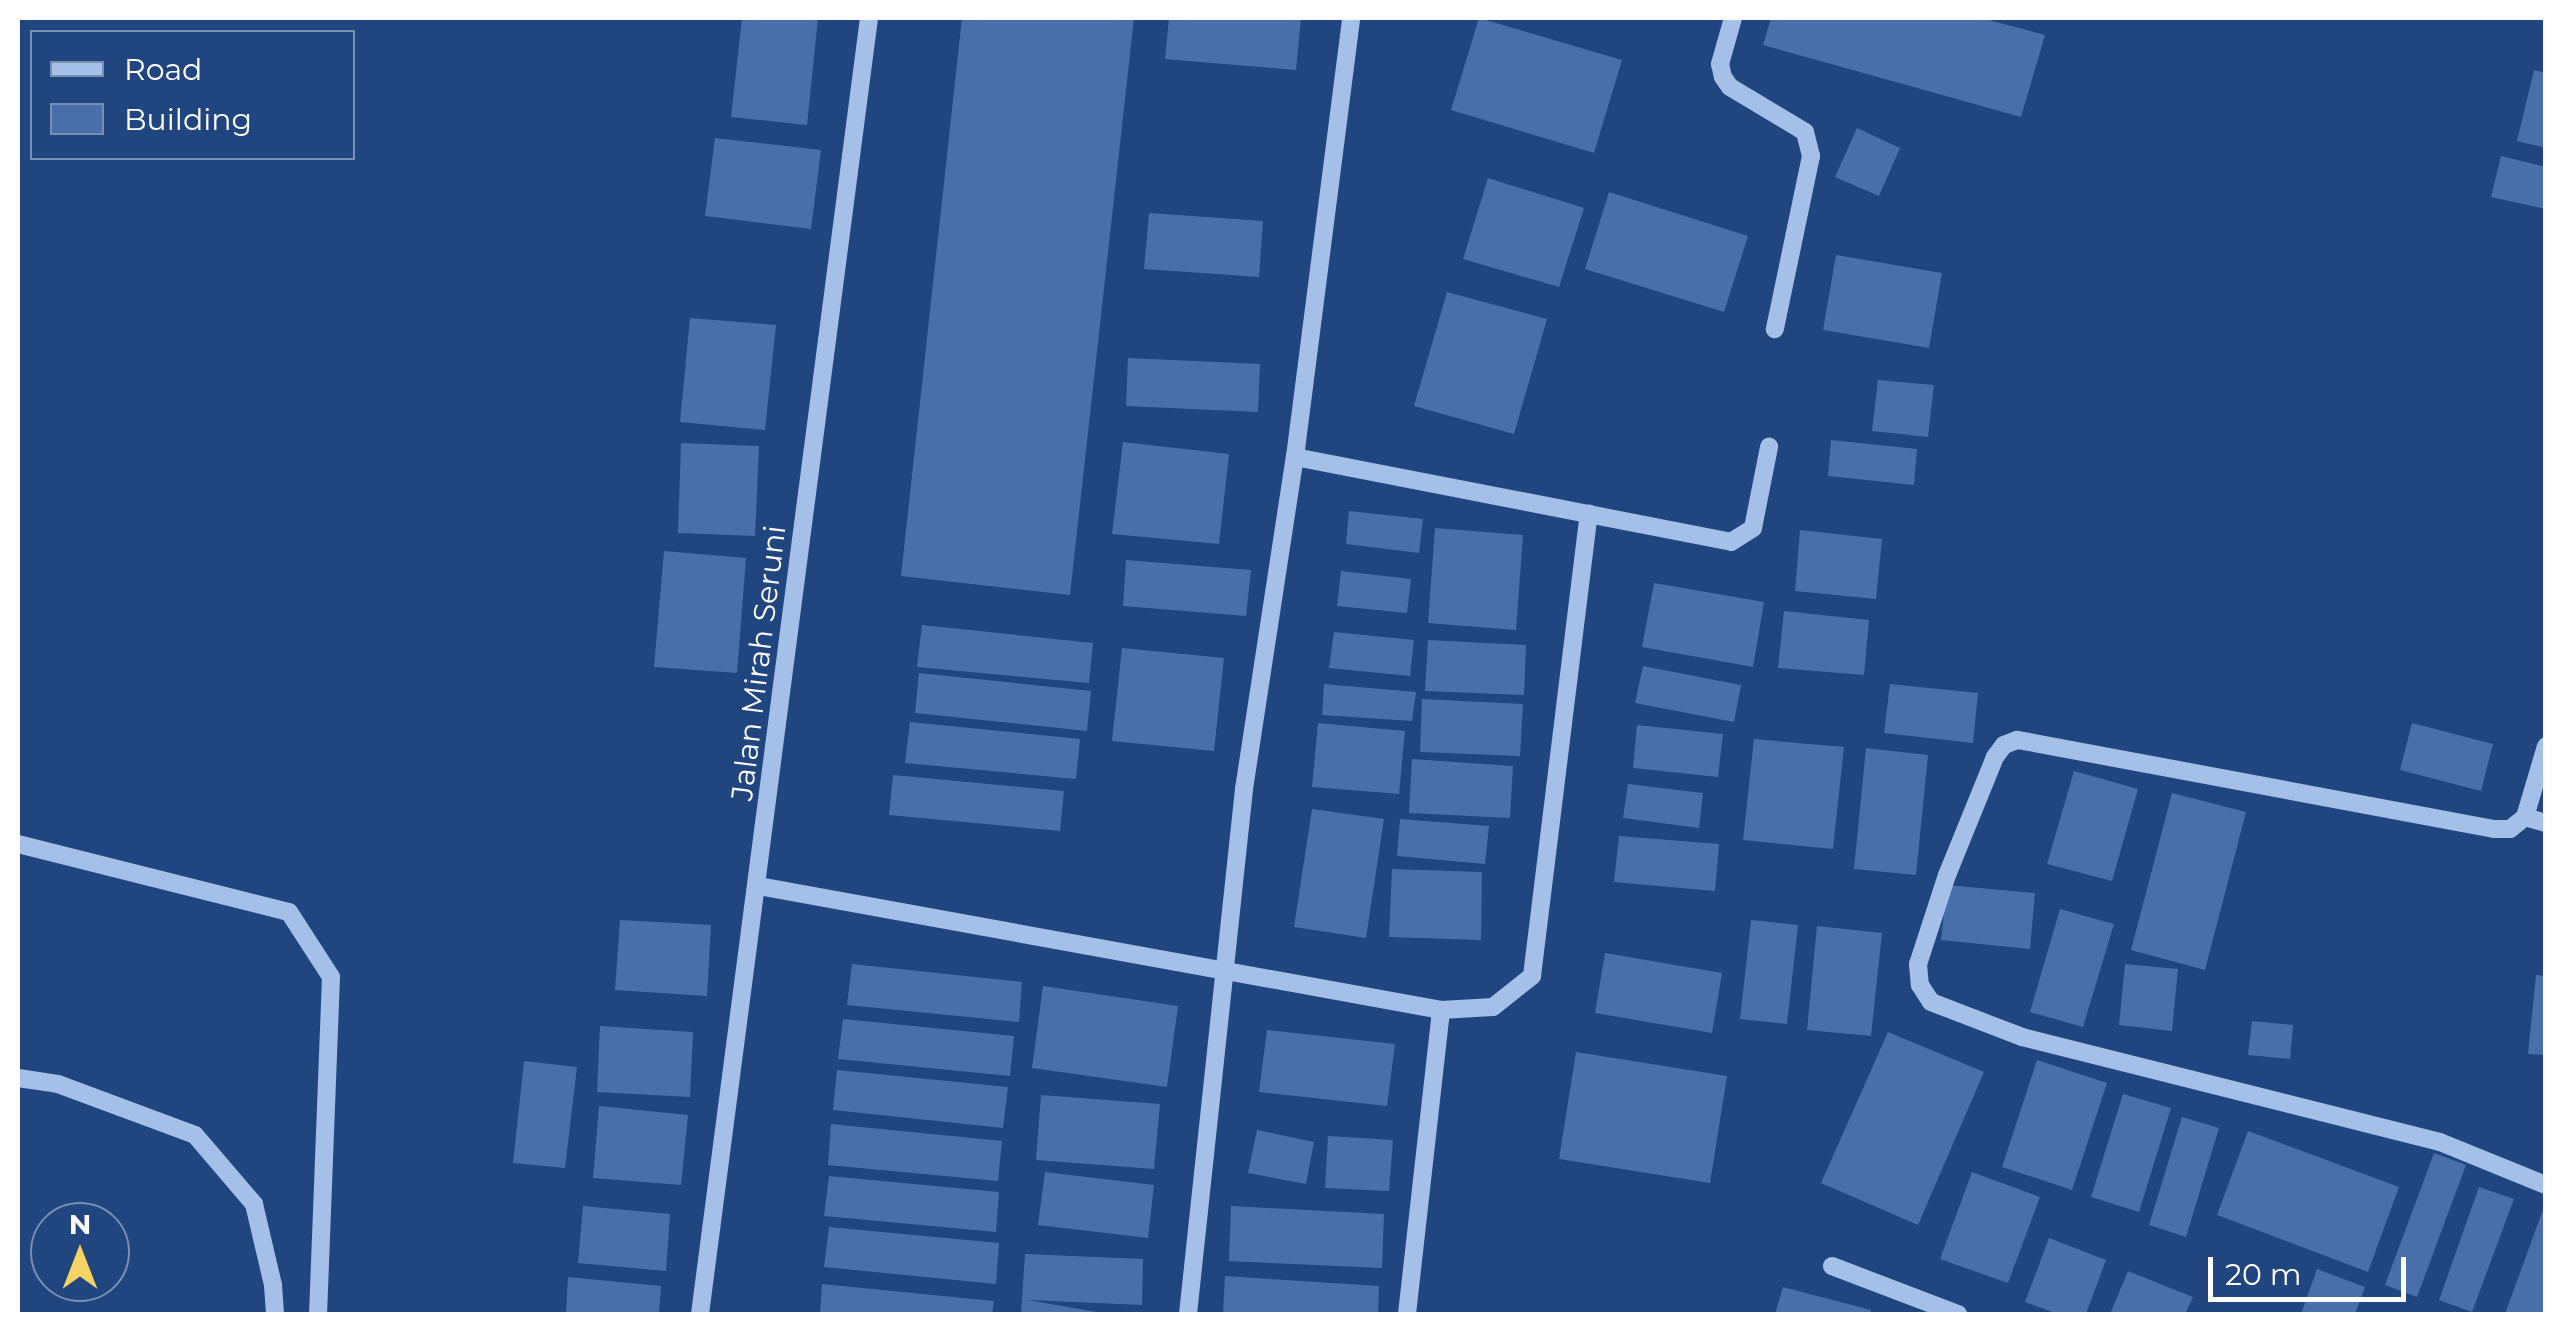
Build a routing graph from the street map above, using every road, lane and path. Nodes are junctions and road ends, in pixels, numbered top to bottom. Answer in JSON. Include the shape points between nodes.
{"nodes":[{"id":1,"x":869,"y":18,"type":"edge"},
{"id":2,"x":1351,"y":18,"type":"edge"},
{"id":3,"x":1733,"y":18,"type":"edge"},
{"id":4,"x":1775,"y":329,"type":"dead end"},
{"id":5,"x":1768,"y":448,"type":"dead end"},
{"id":6,"x":1295,"y":457,"type":"junction"},
{"id":7,"x":1589,"y":513,"type":"junction"},
{"id":8,"x":2546,"y":746,"type":"edge"},
{"id":9,"x":2525,"y":817,"type":"junction"},
{"id":10,"x":2546,"y":823,"type":"edge"},
{"id":11,"x":18,"y":844,"type":"edge"},
{"id":12,"x":758,"y":886,"type":"junction"},
{"id":13,"x":1224,"y":971,"type":"junction"},
{"id":14,"x":1441,"y":1010,"type":"junction"},
{"id":15,"x":18,"y":1078,"type":"edge"},
{"id":16,"x":2546,"y":1185,"type":"edge"},
{"id":17,"x":1832,"y":1266,"type":"dead end"},
{"id":18,"x":275,"y":1314,"type":"edge"},
{"id":19,"x":318,"y":1314,"type":"edge"},
{"id":20,"x":700,"y":1314,"type":"edge"},
{"id":21,"x":1188,"y":1314,"type":"edge"},
{"id":22,"x":1407,"y":1314,"type":"edge"},
{"id":23,"x":1958,"y":1314,"type":"edge"}],
"edges":[{"from":1,"to":12,"type":"street","name":"Jalan Mirah Seruni"},
{"from":2,"to":6,"type":"street"},
{"from":3,"to":4,"type":"street","via":[[1720,64],[1723,77],[1805,132],[1811,156]]},
{"from":5,"to":7,"type":"street","via":[[1753,528],[1741,539]]},
{"from":6,"to":7,"type":"street"},
{"from":6,"to":13,"type":"street","via":[[1244,789]]},
{"from":7,"to":14,"type":"street","via":[[1532,976],[1493,1007]]},
{"from":8,"to":9,"type":"street"},
{"from":9,"to":10,"type":"street"},
{"from":9,"to":16,"type":"street","via":[[2510,829],[2494,829],[2017,740],[1995,757],[1918,964],[1920,985],[1932,1002],[2022,1037],[2440,1142]]},
{"from":11,"to":19,"type":"street","via":[[289,912],[331,977]]},
{"from":12,"to":13,"type":"street"},
{"from":12,"to":20,"type":"street","name":"Jalan Mirah Seruni"},
{"from":13,"to":14,"type":"street"},
{"from":13,"to":21,"type":"street"},
{"from":14,"to":22,"type":"street"},
{"from":15,"to":18,"type":"street","via":[[58,1084],[195,1135],[254,1204]]},
{"from":17,"to":23,"type":"street"}]}
